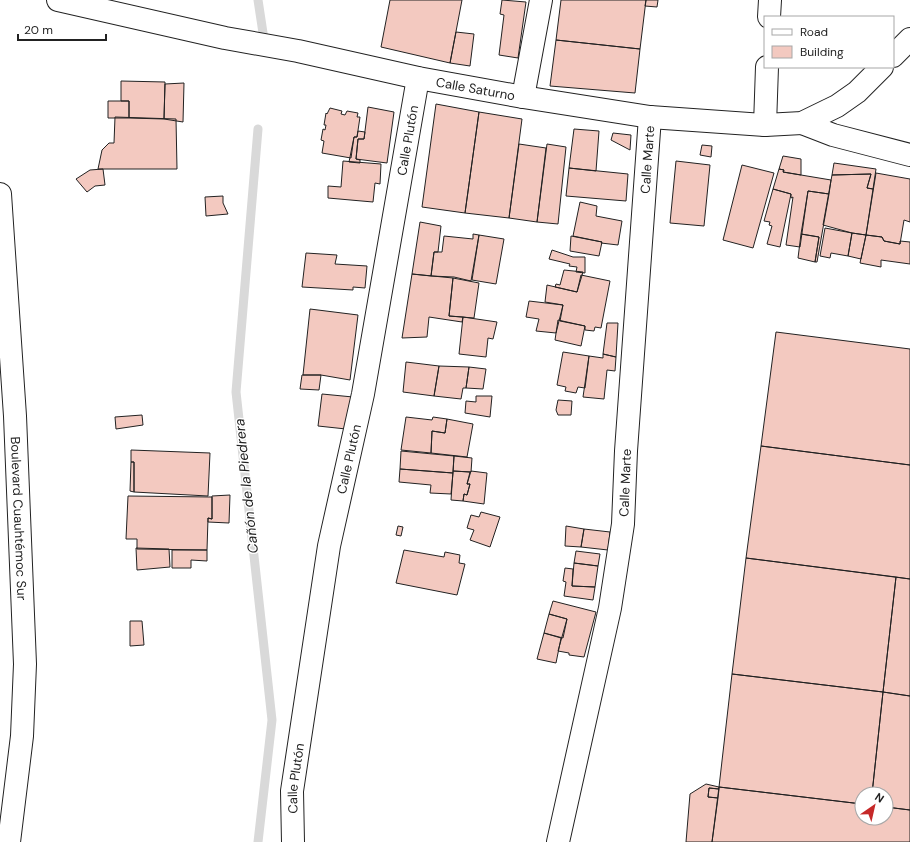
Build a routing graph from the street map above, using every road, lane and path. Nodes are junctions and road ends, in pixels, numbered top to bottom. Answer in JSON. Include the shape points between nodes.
{"nodes":[{"id":1,"x":58,"y":0,"type":"edge"},
{"id":2,"x":541,"y":0,"type":"edge"},
{"id":3,"x":770,"y":0,"type":"edge"},
{"id":4,"x":769,"y":16,"type":"edge"},
{"id":5,"x":910,"y":39,"type":"edge"},
{"id":6,"x":894,"y":55,"type":"edge"},
{"id":7,"x":767,"y":68,"type":"edge"},
{"id":8,"x":881,"y":68,"type":"edge"},
{"id":9,"x":418,"y":78,"type":"junction"},
{"id":10,"x":523,"y":97,"type":"junction"},
{"id":11,"x":650,"y":117,"type":"junction"},
{"id":12,"x":802,"y":123,"type":"junction"},
{"id":13,"x":765,"y":125,"type":"junction"},
{"id":14,"x":910,"y":154,"type":"edge"},
{"id":15,"x":0,"y":194,"type":"edge"},
{"id":16,"x":9,"y":842,"type":"edge"},
{"id":17,"x":293,"y":842,"type":"edge"},
{"id":18,"x":558,"y":842,"type":"edge"}],
"edges":[{"from":1,"to":9,"type":"street","name":"Calle Saturno"},
{"from":2,"to":10,"type":"street"},
{"from":3,"to":4,"type":"street"},
{"from":5,"to":6,"type":"street"},
{"from":7,"to":13,"type":"street"},
{"from":8,"to":12,"type":"street","name":"Calle Saturno","via":[[857,92],[837,106]]},
{"from":9,"to":10,"type":"street","name":"Calle Saturno"},
{"from":9,"to":17,"type":"street","name":"Calle Plutón","via":[[363,394],[329,546],[292,791]]},
{"from":10,"to":11,"type":"street","name":"Calle Saturno"},
{"from":11,"to":13,"type":"street","name":"Calle Saturno"},
{"from":11,"to":18,"type":"street","name":"Calle Marte","via":[[623,524],[610,608]]},
{"from":12,"to":13,"type":"street","name":"Calle Saturno"},
{"from":12,"to":14,"type":"street","via":[[833,135]]},
{"from":15,"to":16,"type":"street","name":"Boulevard Cuauhtémoc Sur","via":[[15,416],[25,664],[22,736]]}]}
